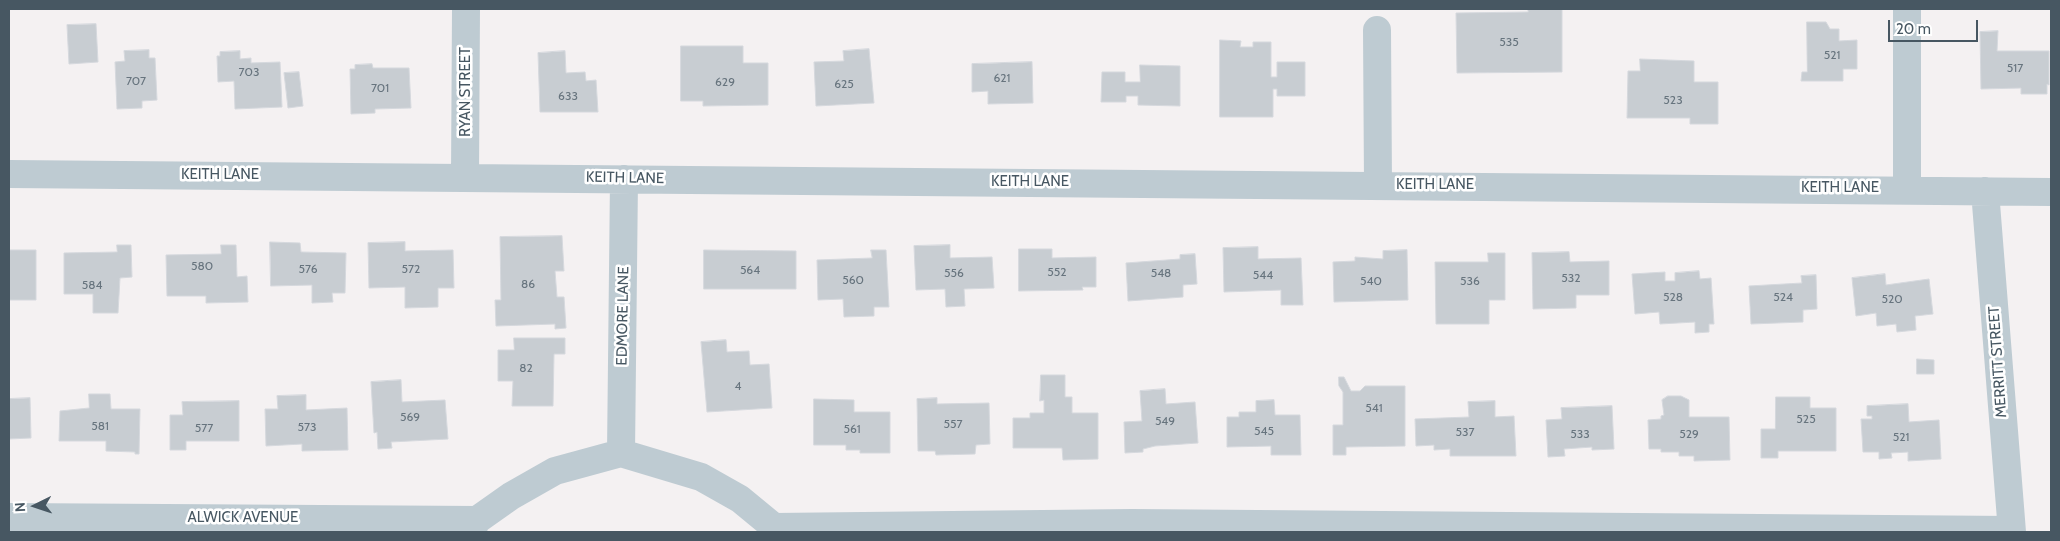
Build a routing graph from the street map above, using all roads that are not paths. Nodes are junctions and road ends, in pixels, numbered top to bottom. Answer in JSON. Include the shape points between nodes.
{"nodes":[{"id":1,"x":466,"y":9,"type":"edge"},
{"id":2,"x":1907,"y":9,"type":"edge"},
{"id":3,"x":1377,"y":30,"type":"dead end"},
{"id":4,"x":9,"y":174,"type":"edge"},
{"id":5,"x":466,"y":176,"type":"junction"},
{"id":6,"x":624,"y":179,"type":"junction"},
{"id":7,"x":1378,"y":185,"type":"junction"},
{"id":8,"x":1907,"y":189,"type":"junction"},
{"id":9,"x":1985,"y":191,"type":"junction"},
{"id":10,"x":2051,"y":192,"type":"edge"},
{"id":11,"x":621,"y":453,"type":"junction"},
{"id":12,"x":9,"y":517,"type":"edge"},
{"id":13,"x":474,"y":526,"type":"edge"},
{"id":14,"x":776,"y":529,"type":"edge"},
{"id":15,"x":2012,"y":531,"type":"edge"}],
"edges":[{"from":1,"to":5,"type":"street","name":"RYAN STREET"},
{"from":2,"to":8,"type":"street"},
{"from":3,"to":7,"type":"street"},
{"from":4,"to":5,"type":"street","name":"KEITH LANE"},
{"from":5,"to":6,"type":"street","name":"KEITH LANE"},
{"from":6,"to":7,"type":"street","name":"KEITH LANE"},
{"from":6,"to":11,"type":"street","name":"EDMORE LANE"},
{"from":7,"to":8,"type":"street","name":"KEITH LANE"},
{"from":8,"to":9,"type":"street","name":"KEITH LANE"},
{"from":9,"to":10,"type":"street","name":"KEITH LANE"},
{"from":9,"to":15,"type":"street","name":"MERRITT STREET"},
{"from":11,"to":13,"type":"street","via":[[555,471],[511,496]]},
{"from":11,"to":14,"type":"street","via":[[701,477],[740,499]]},
{"from":12,"to":13,"type":"street","name":"ALWICK AVENUE"},
{"from":14,"to":15,"type":"street","via":[[1142,523]]}]}
